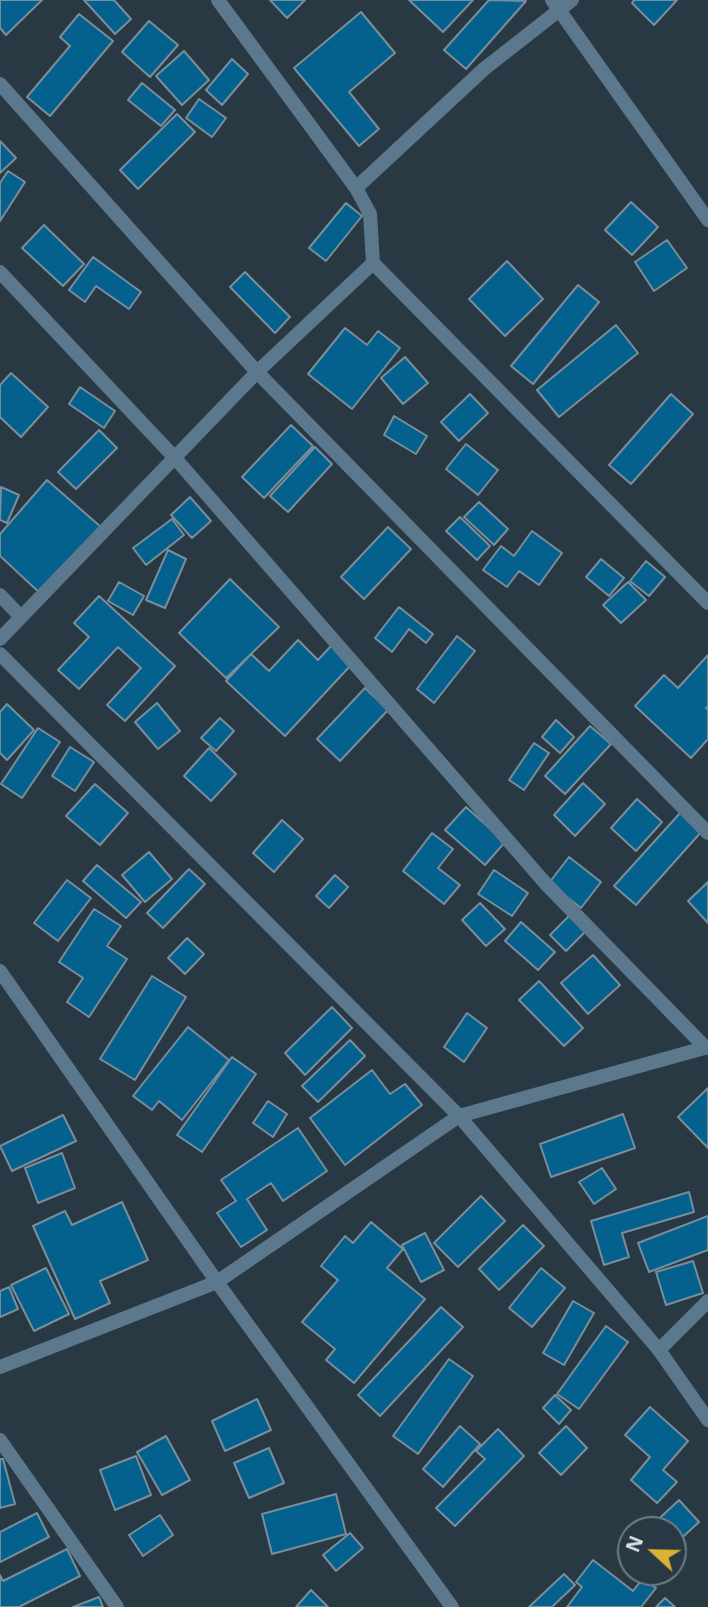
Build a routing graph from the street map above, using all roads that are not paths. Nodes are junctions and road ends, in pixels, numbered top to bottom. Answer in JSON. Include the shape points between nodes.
{"nodes":[{"id":1,"x":218,"y":0,"type":"edge"},
{"id":2,"x":572,"y":0,"type":"edge"},
{"id":3,"x":555,"y":5,"type":"edge"},
{"id":4,"x":0,"y":84,"type":"edge"},
{"id":5,"x":356,"y":188,"type":"junction"},
{"id":6,"x":708,"y":220,"type":"edge"},
{"id":7,"x":373,"y":263,"type":"junction"},
{"id":8,"x":0,"y":272,"type":"edge"},
{"id":9,"x":257,"y":372,"type":"junction"},
{"id":10,"x":175,"y":458,"type":"junction"},
{"id":11,"x":0,"y":595,"type":"edge"},
{"id":12,"x":708,"y":603,"type":"edge"},
{"id":13,"x":21,"y":617,"type":"junction"},
{"id":14,"x":0,"y":639,"type":"edge"},
{"id":15,"x":0,"y":654,"type":"edge"},
{"id":16,"x":708,"y":833,"type":"edge"},
{"id":17,"x":0,"y":971,"type":"edge"},
{"id":18,"x":707,"y":1048,"type":"edge"},
{"id":19,"x":459,"y":1116,"type":"junction"},
{"id":20,"x":217,"y":1282,"type":"junction"},
{"id":21,"x":708,"y":1301,"type":"edge"},
{"id":22,"x":659,"y":1350,"type":"junction"},
{"id":23,"x":0,"y":1367,"type":"edge"},
{"id":24,"x":708,"y":1420,"type":"edge"},
{"id":25,"x":0,"y":1440,"type":"edge"},
{"id":26,"x":117,"y":1607,"type":"edge"},
{"id":27,"x":452,"y":1607,"type":"edge"}],
"edges":[{"from":1,"to":5,"type":"street"},
{"from":2,"to":3,"type":"street"},
{"from":3,"to":5,"type":"street"},
{"from":3,"to":6,"type":"street"},
{"from":4,"to":9,"type":"street"},
{"from":5,"to":7,"type":"street","via":[[370,214]]},
{"from":7,"to":9,"type":"street"},
{"from":7,"to":12,"type":"street"},
{"from":8,"to":10,"type":"street"},
{"from":9,"to":10,"type":"street"},
{"from":9,"to":16,"type":"street"},
{"from":10,"to":13,"type":"street"},
{"from":10,"to":18,"type":"street","via":[[546,884]]},
{"from":11,"to":13,"type":"street"},
{"from":13,"to":14,"type":"street"},
{"from":15,"to":19,"type":"street"},
{"from":17,"to":20,"type":"street"},
{"from":18,"to":19,"type":"street"},
{"from":19,"to":20,"type":"street"},
{"from":19,"to":22,"type":"street"},
{"from":20,"to":23,"type":"street"},
{"from":20,"to":27,"type":"street"},
{"from":21,"to":22,"type":"street"},
{"from":22,"to":24,"type":"street"},
{"from":25,"to":26,"type":"street"}]}
